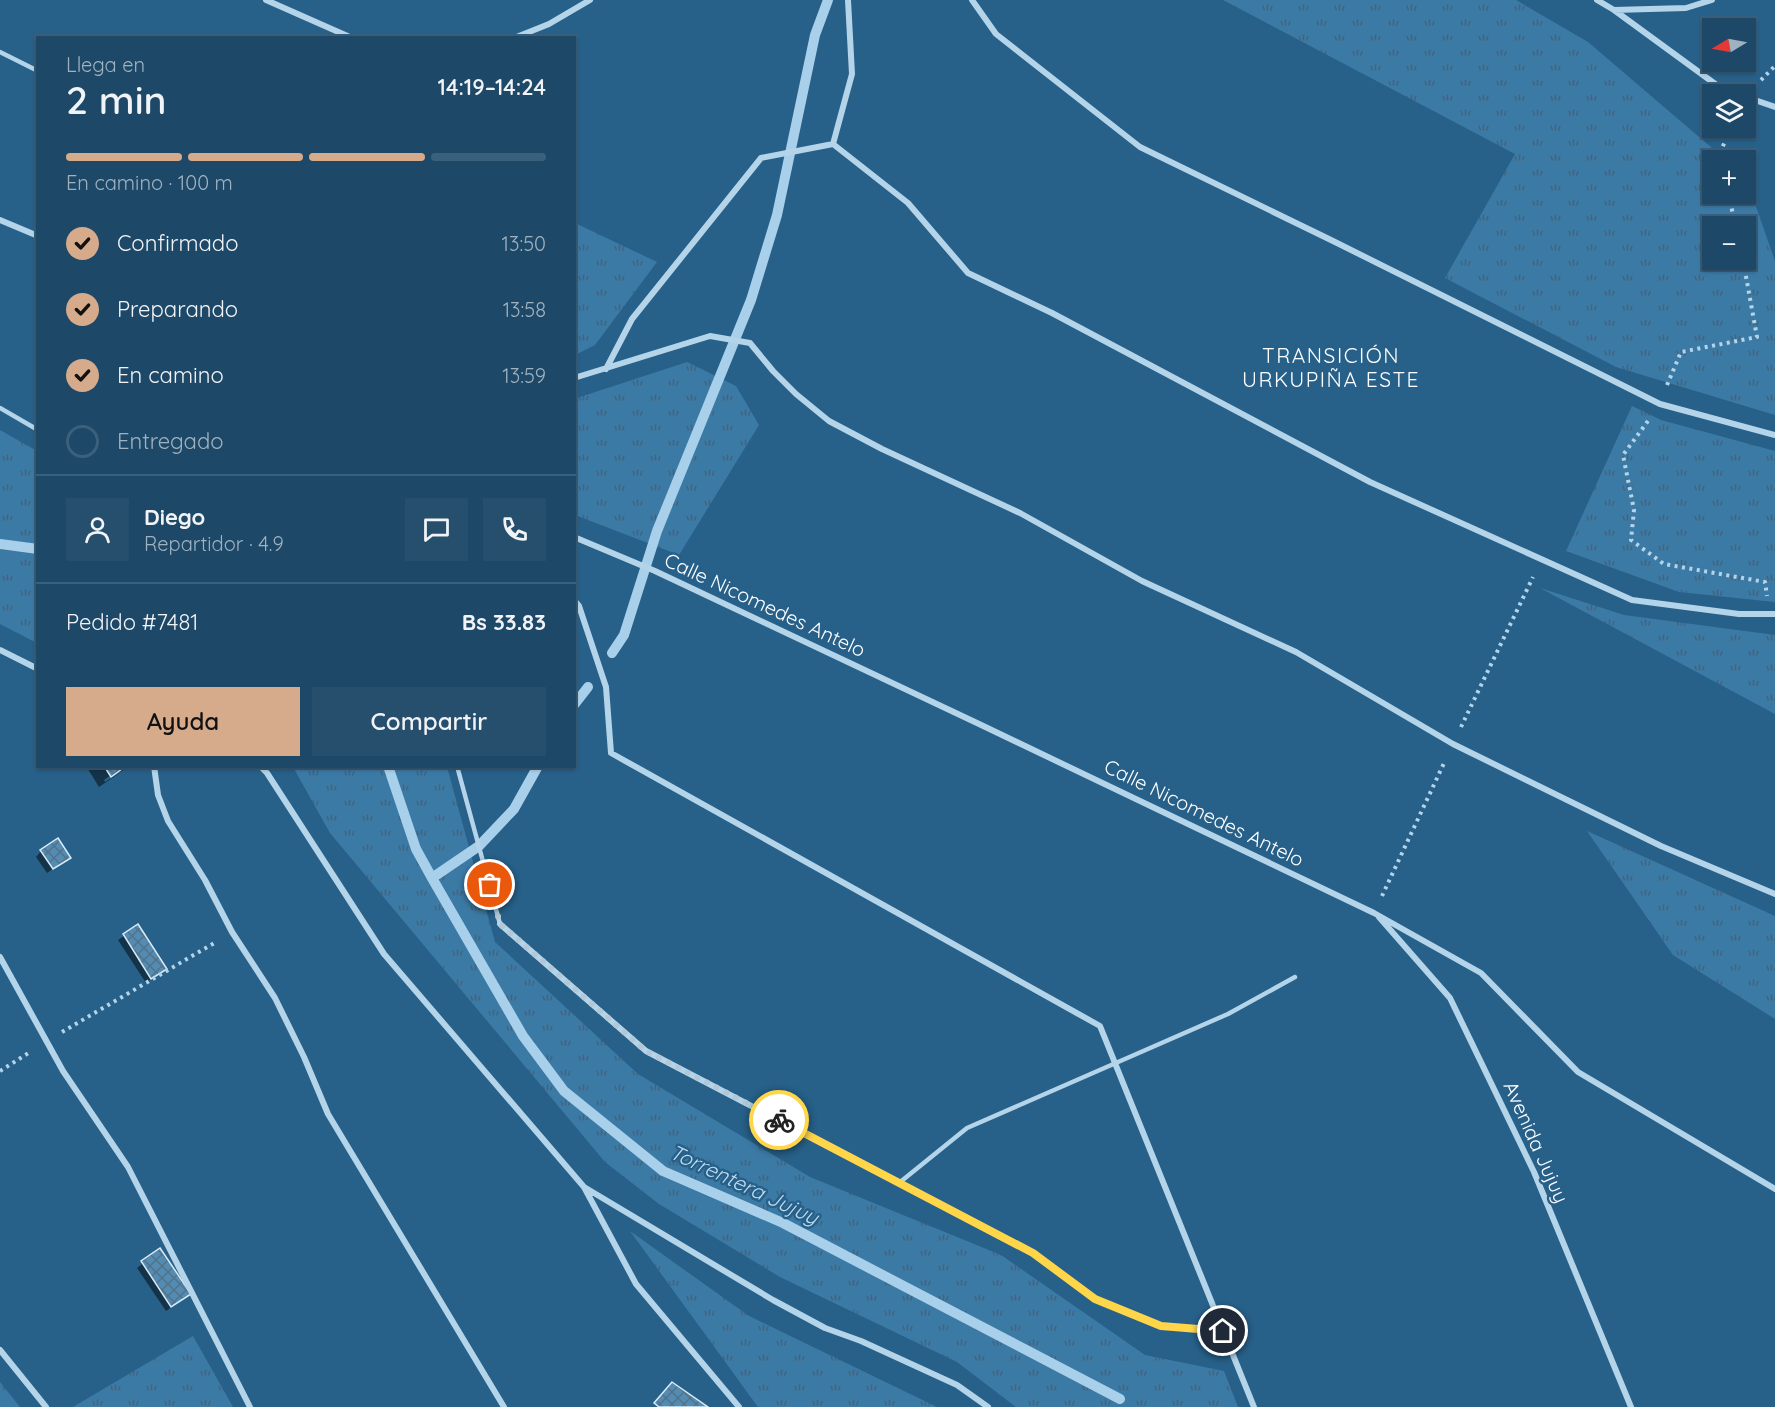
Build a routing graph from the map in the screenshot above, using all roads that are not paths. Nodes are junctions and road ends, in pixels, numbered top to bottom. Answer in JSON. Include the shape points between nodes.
{"nodes":[{"id":1,"x":266,"y":0,"type":"edge"},
{"id":2,"x":590,"y":0,"type":"edge"},
{"id":3,"x":848,"y":0,"type":"edge"},
{"id":4,"x":972,"y":0,"type":"edge"},
{"id":5,"x":1597,"y":0,"type":"edge"},
{"id":6,"x":1712,"y":0,"type":"edge"},
{"id":7,"x":1614,"y":10,"type":"junction"},
{"id":8,"x":347,"y":36,"type":"edge"},
{"id":9,"x":519,"y":36,"type":"edge"},
{"id":10,"x":0,"y":52,"type":"edge"},
{"id":11,"x":36,"y":70,"type":"edge"},
{"id":12,"x":1715,"y":84,"type":"edge"},
{"id":13,"x":1756,"y":100,"type":"edge"},
{"id":14,"x":1775,"y":107,"type":"edge"},
{"id":15,"x":832,"y":144,"type":"junction"},
{"id":16,"x":0,"y":220,"type":"edge"},
{"id":17,"x":36,"y":235,"type":"edge"},
{"id":18,"x":606,"y":369,"type":"junction"},
{"id":19,"x":576,"y":377,"type":"edge"},
{"id":20,"x":0,"y":408,"type":"edge"},
{"id":21,"x":36,"y":429,"type":"edge"},
{"id":22,"x":1775,"y":435,"type":"edge"},
{"id":23,"x":576,"y":538,"type":"edge"},
{"id":24,"x":576,"y":602,"type":"edge"},
{"id":25,"x":1773,"y":614,"type":"edge"},
{"id":26,"x":0,"y":650,"type":"edge"},
{"id":27,"x":36,"y":668,"type":"edge"},
{"id":28,"x":154,"y":768,"type":"edge"},
{"id":29,"x":262,"y":768,"type":"edge"},
{"id":30,"x":458,"y":768,"type":"edge"},
{"id":31,"x":1775,"y":894,"type":"edge"},
{"id":32,"x":1374,"y":912,"type":"junction"},
{"id":33,"x":500,"y":924,"type":"joint"},
{"id":34,"x":0,"y":957,"type":"edge"},
{"id":35,"x":1295,"y":977,"type":"dead end"},
{"id":36,"x":1115,"y":1064,"type":"junction"},
{"id":37,"x":898,"y":1183,"type":"junction"},
{"id":38,"x":584,"y":1187,"type":"junction"},
{"id":39,"x":1775,"y":1189,"type":"edge"},
{"id":40,"x":1223,"y":1331,"type":"junction"},
{"id":41,"x":0,"y":1350,"type":"edge"},
{"id":42,"x":46,"y":1407,"type":"edge"},
{"id":43,"x":250,"y":1407,"type":"edge"},
{"id":44,"x":504,"y":1407,"type":"edge"},
{"id":45,"x":739,"y":1407,"type":"edge"},
{"id":46,"x":988,"y":1407,"type":"edge"},
{"id":47,"x":1254,"y":1407,"type":"edge"},
{"id":48,"x":1631,"y":1407,"type":"edge"}],
"edges":[{"from":1,"to":8,"type":"street"},
{"from":2,"to":9,"type":"street"},
{"from":3,"to":15,"type":"street","via":[[852,74]]},
{"from":4,"to":22,"type":"street","via":[[996,34],[1140,147],[1659,404]]},
{"from":5,"to":7,"type":"street"},
{"from":6,"to":7,"type":"street","via":[[1686,8]]},
{"from":7,"to":12,"type":"street"},
{"from":10,"to":11,"type":"lane"},
{"from":13,"to":14,"type":"street"},
{"from":15,"to":18,"type":"street","via":[[761,158],[632,319]]},
{"from":15,"to":25,"type":"street","via":[[908,203],[968,273],[1052,313],[1370,482],[1632,600],[1739,614]]},
{"from":16,"to":17,"type":"street"},
{"from":18,"to":19,"type":"street"},
{"from":18,"to":31,"type":"street","via":[[710,336],[750,343],[796,394],[829,421],[1020,513],[1142,581],[1296,652],[1453,744],[1661,846]]},
{"from":20,"to":21,"type":"lane"},
{"from":23,"to":32,"type":"street","name":"Calle Nicomedes Antelo","via":[[655,571]]},
{"from":24,"to":36,"type":"street","via":[[606,687],[611,753],[1100,1026]]},
{"from":26,"to":27,"type":"street"},
{"from":28,"to":44,"type":"street","via":[[158,795],[168,821],[275,998],[328,1114]]},
{"from":29,"to":38,"type":"street","via":[[384,954]]},
{"from":30,"to":33,"type":"lane"},
{"from":32,"to":39,"type":"street","name":"Calle Nicomedes Antelo","via":[[1481,973],[1578,1072]]},
{"from":32,"to":48,"type":"street","name":"Avenida Jujuy","via":[[1450,998],[1534,1172]]},
{"from":33,"to":37,"type":"street","via":[[646,1051]]},
{"from":34,"to":43,"type":"street","via":[[63,1071],[128,1167]]},
{"from":35,"to":36,"type":"lane","via":[[1228,1014]]},
{"from":36,"to":37,"type":"lane","via":[[967,1128]]},
{"from":36,"to":40,"type":"street"},
{"from":37,"to":40,"type":"street","via":[[1033,1253],[1095,1299],[1161,1326]]},
{"from":38,"to":45,"type":"street","via":[[636,1284]]},
{"from":38,"to":46,"type":"street","via":[[773,1300],[825,1328],[957,1385]]},
{"from":40,"to":47,"type":"street"},
{"from":41,"to":42,"type":"street"}]}
